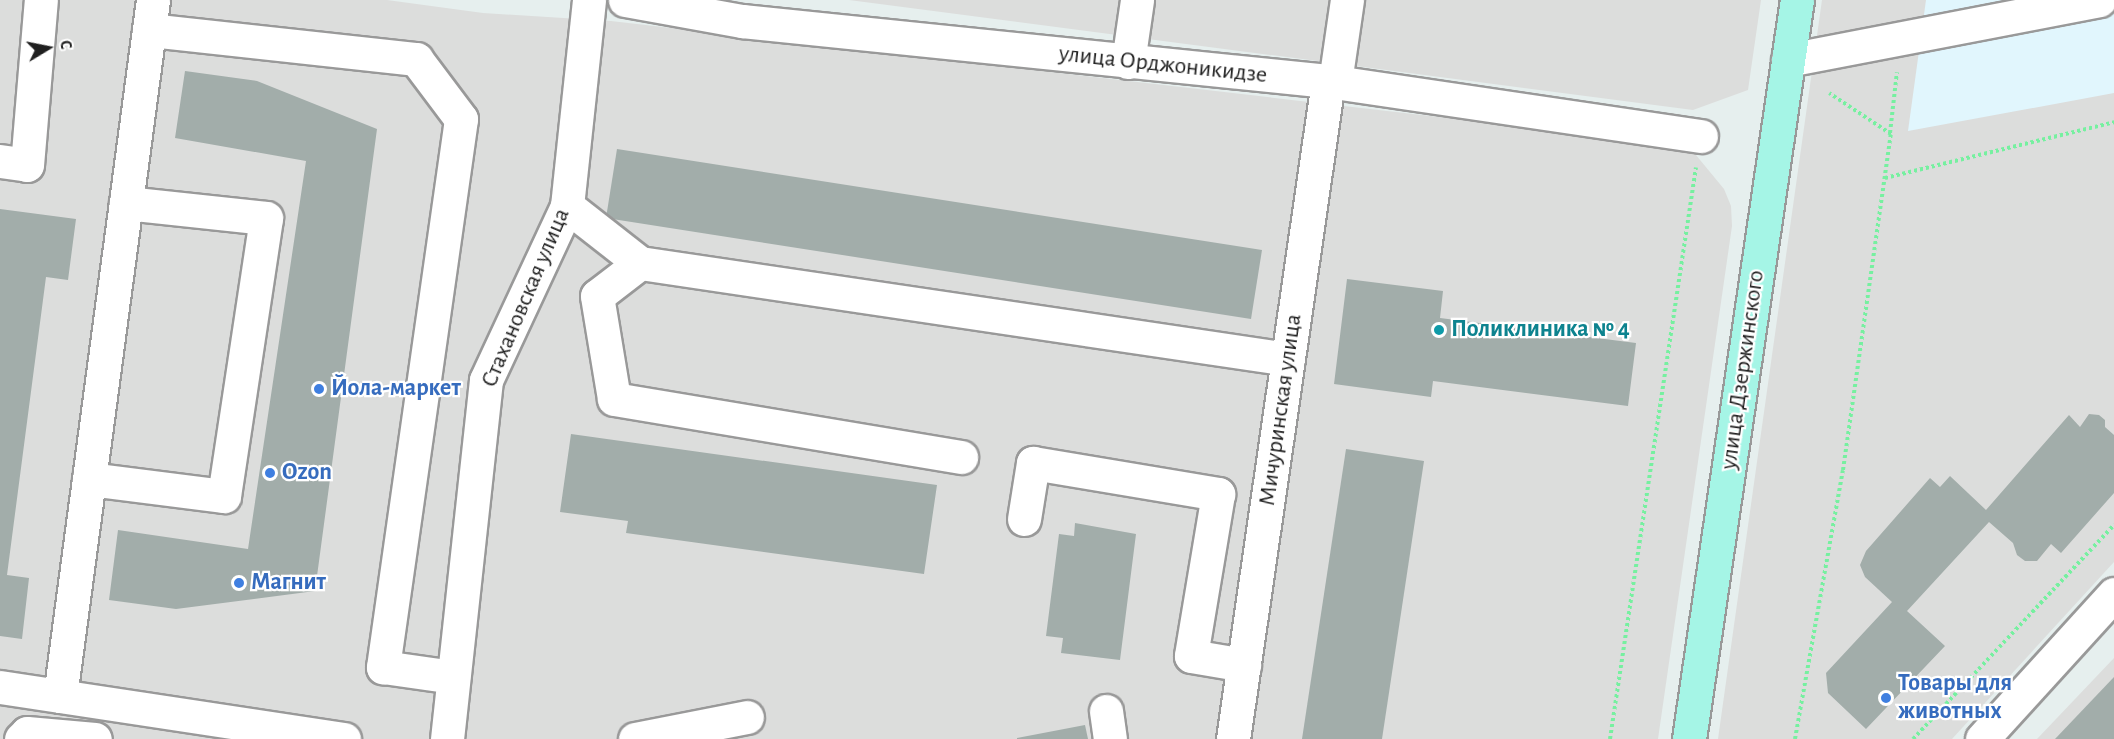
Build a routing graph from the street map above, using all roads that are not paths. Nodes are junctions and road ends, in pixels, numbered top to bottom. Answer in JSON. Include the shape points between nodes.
{"nodes":[{"id":1,"x":41,"y":0,"type":"edge"},
{"id":2,"x":589,"y":0,"type":"edge"},
{"id":3,"x":625,"y":0,"type":"edge"},
{"id":4,"x":1137,"y":0,"type":"edge"},
{"id":5,"x":1347,"y":0,"type":"edge"},
{"id":6,"x":1797,"y":0,"type":"edge"},
{"id":7,"x":2099,"y":0,"type":"edge"},
{"id":8,"x":2023,"y":7,"type":"edge"},
{"id":9,"x":743,"y":10,"type":"edge"},
{"id":10,"x":151,"y":15,"type":"edge"},
{"id":11,"x":1788,"y":60,"type":"junction"},
{"id":12,"x":1128,"y":62,"type":"junction"},
{"id":13,"x":1332,"y":81,"type":"junction"},
{"id":14,"x":1701,"y":136,"type":"road end"},
{"id":15,"x":0,"y":161,"type":"edge"},
{"id":16,"x":126,"y":203,"type":"junction"},
{"id":17,"x":567,"y":206,"type":"junction"},
{"id":18,"x":640,"y":263,"type":"junction"},
{"id":19,"x":1288,"y":359,"type":"junction"},
{"id":20,"x":962,"y":457,"type":"dead end"},
{"id":21,"x":89,"y":480,"type":"junction"},
{"id":22,"x":1024,"y":519,"type":"dead end"},
{"id":23,"x":2114,"y":594,"type":"edge"},
{"id":24,"x":1244,"y":665,"type":"junction"},
{"id":25,"x":453,"y":677,"type":"junction"},
{"id":26,"x":0,"y":687,"type":"edge"},
{"id":27,"x":60,"y":696,"type":"junction"},
{"id":28,"x":747,"y":717,"type":"dead end"},
{"id":29,"x":21,"y":739,"type":"edge"},
{"id":30,"x":95,"y":739,"type":"edge"},
{"id":31,"x":344,"y":739,"type":"edge"},
{"id":32,"x":447,"y":739,"type":"edge"},
{"id":33,"x":635,"y":739,"type":"edge"},
{"id":34,"x":1233,"y":739,"type":"edge"},
{"id":35,"x":1689,"y":739,"type":"edge"},
{"id":36,"x":1982,"y":739,"type":"edge"}],
"edges":[{"from":1,"to":15,"type":"street","via":[[27,165]]},
{"from":2,"to":17,"type":"street","name":"Стахановская улица"},
{"from":3,"to":9,"type":"street","name":"улица Орджоникидзе"},
{"from":4,"to":12,"type":"street"},
{"from":5,"to":13,"type":"street","name":"Мичуринская улица"},
{"from":6,"to":11,"type":"main road","name":"улица Дзержинского"},
{"from":7,"to":8,"type":"street"},
{"from":8,"to":11,"type":"street"},
{"from":9,"to":12,"type":"street","name":"улица Орджоникидзе"},
{"from":10,"to":16,"type":"street"},
{"from":10,"to":25,"type":"street","via":[[416,59],[461,119],[383,667]]},
{"from":11,"to":35,"type":"main road","name":"улица Дзержинского"},
{"from":12,"to":13,"type":"street","name":"улица Орджоникидзе"},
{"from":13,"to":14,"type":"street","name":"улица Орджоникидзе"},
{"from":13,"to":19,"type":"street","name":"Мичуринская улица"},
{"from":16,"to":21,"type":"street"},
{"from":16,"to":21,"type":"street","via":[[266,218],[224,496]]},
{"from":17,"to":18,"type":"street"},
{"from":17,"to":25,"type":"street","name":"Стахановская улица","via":[[486,380]]},
{"from":18,"to":19,"type":"street"},
{"from":18,"to":20,"type":"street","via":[[597,296],[614,399]]},
{"from":19,"to":24,"type":"street","name":"Мичуринская улица"},
{"from":21,"to":27,"type":"street"},
{"from":22,"to":24,"type":"street","via":[[1033,463],[1218,494],[1191,656]]},
{"from":23,"to":36,"type":"street"},
{"from":24,"to":34,"type":"street","name":"Мичуринская улица"},
{"from":25,"to":32,"type":"street","name":"Стахановская улица"},
{"from":26,"to":27,"type":"street"},
{"from":27,"to":31,"type":"street"},
{"from":28,"to":33,"type":"street"},
{"from":29,"to":30,"type":"street","via":[[27,733]]}]}
